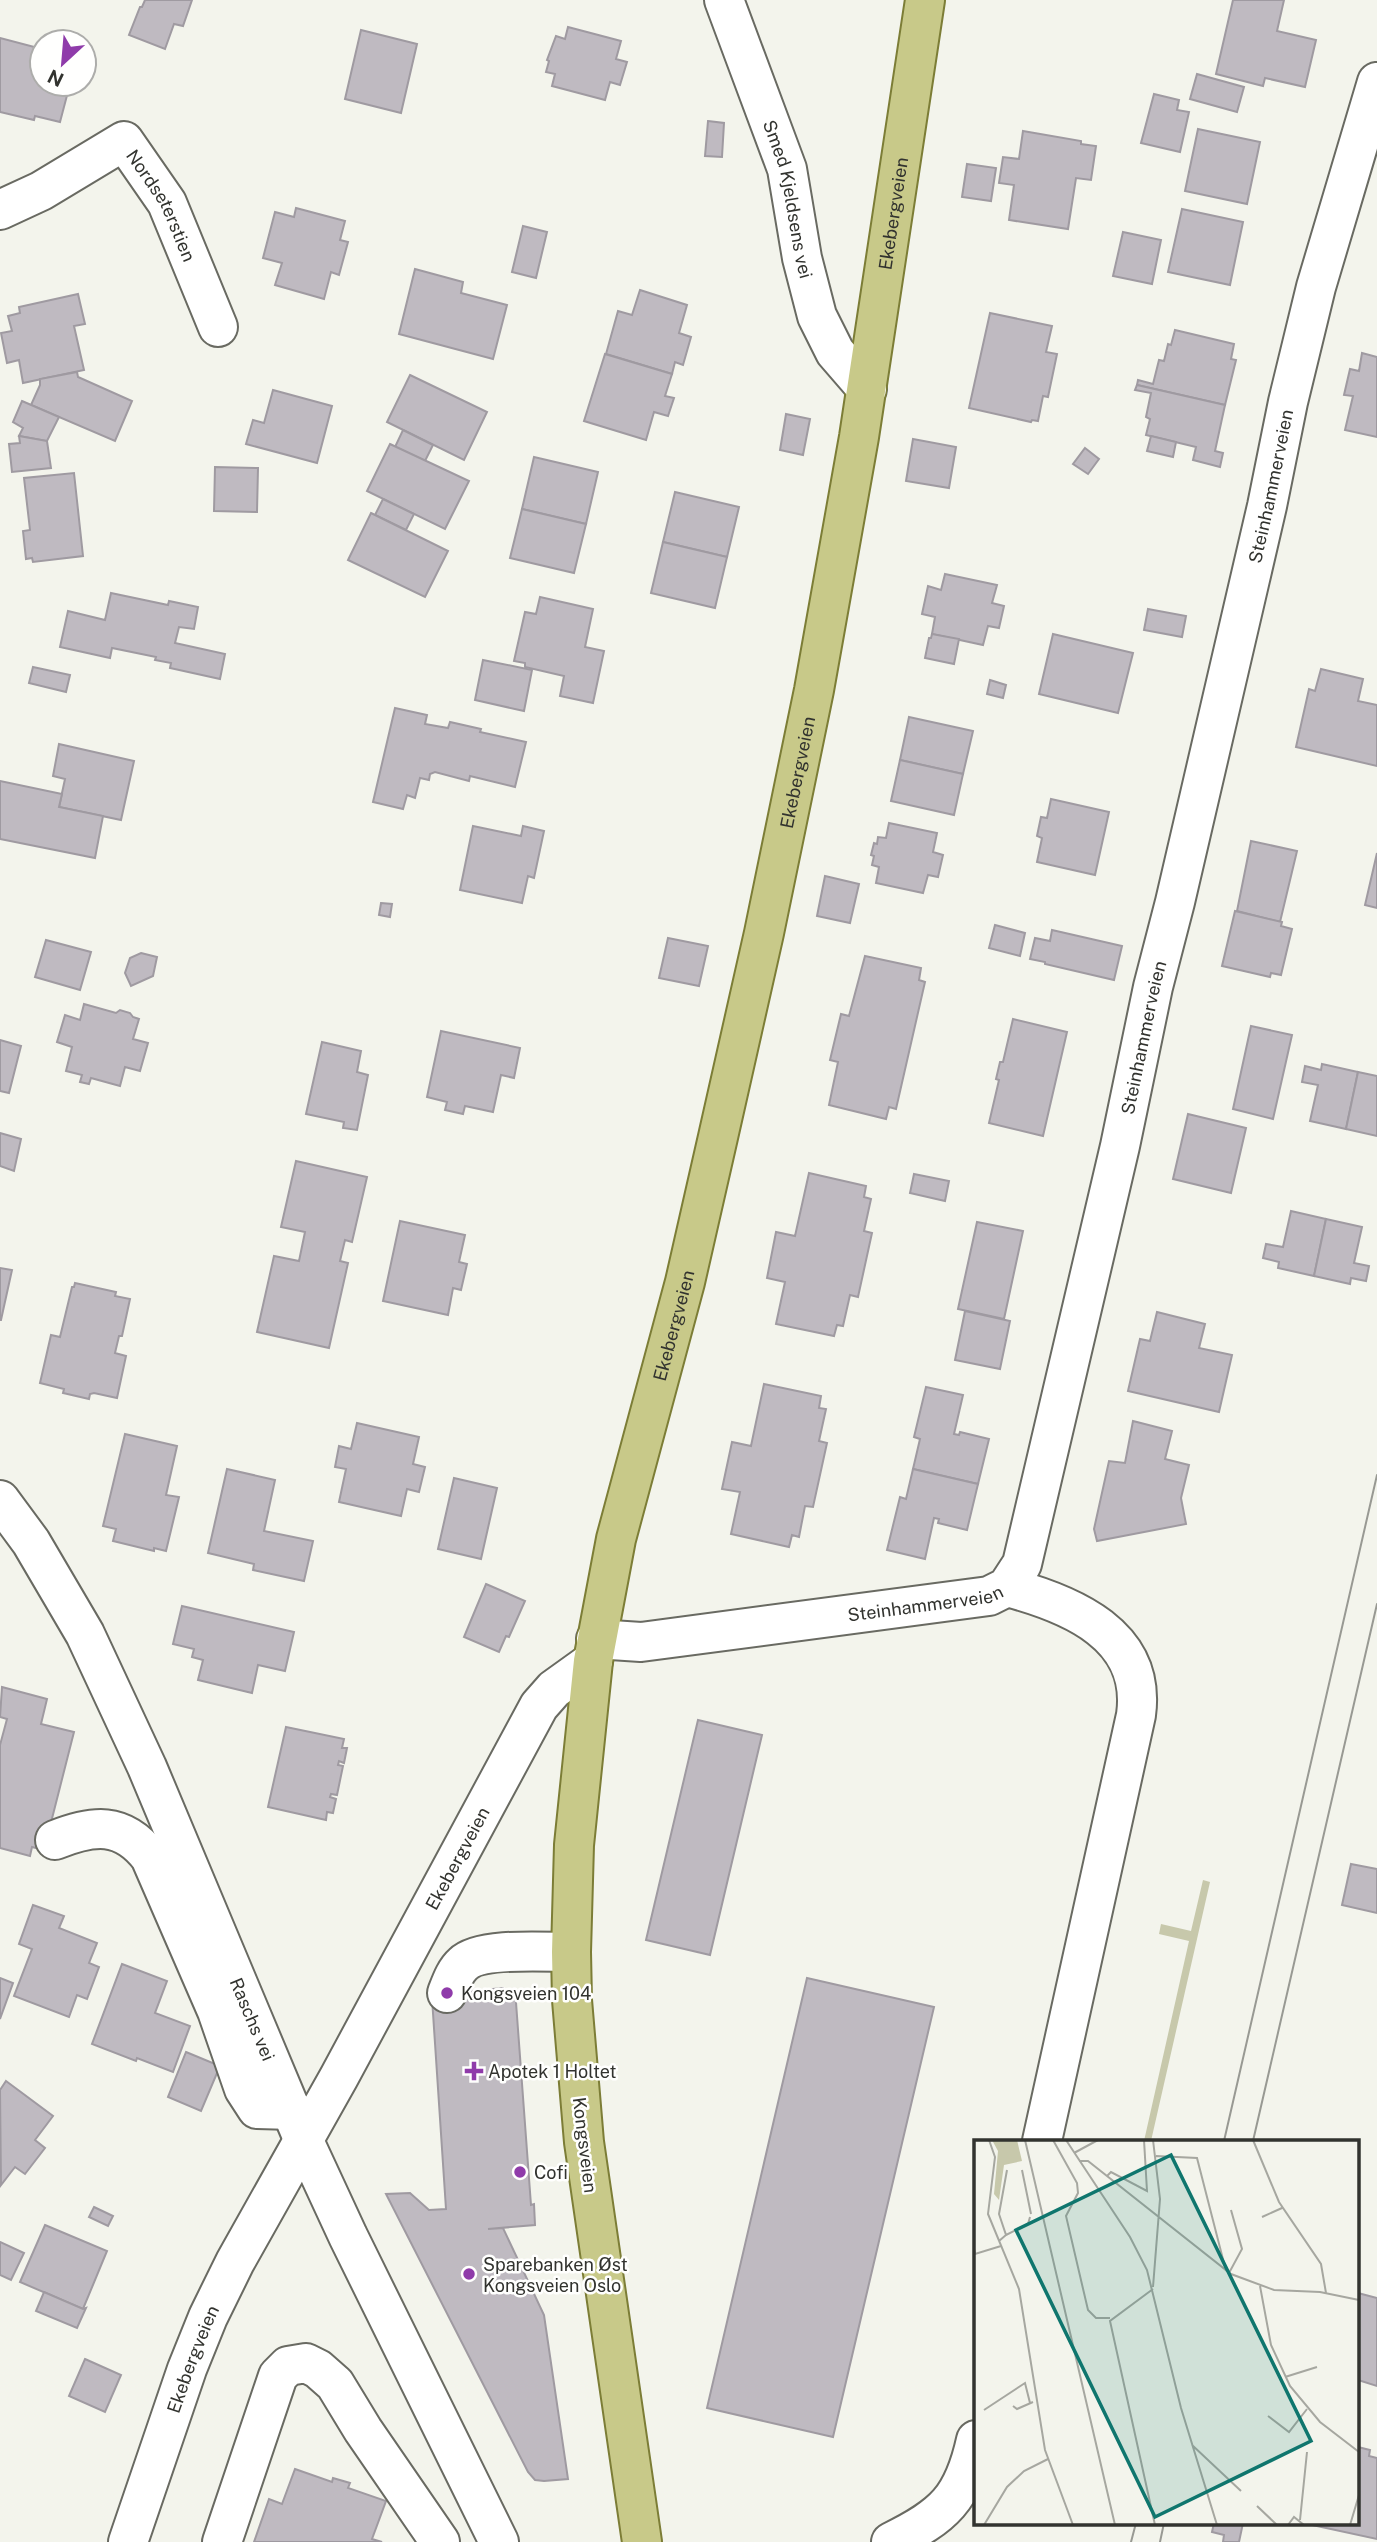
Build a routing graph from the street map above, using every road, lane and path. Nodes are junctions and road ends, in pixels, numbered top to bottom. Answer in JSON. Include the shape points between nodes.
{"nodes":[{"id":1,"x":724,"y":0,"type":"edge"},
{"id":2,"x":925,"y":0,"type":"edge"},
{"id":3,"x":1377,"y":82,"type":"edge"},
{"id":4,"x":0,"y":210,"type":"edge"},
{"id":5,"x":218,"y":327,"type":"dead end"},
{"id":6,"x":867,"y":389,"type":"junction"},
{"id":7,"x":4,"y":1519,"type":"edge"},
{"id":8,"x":1007,"y":1587,"type":"junction"},
{"id":9,"x":595,"y":1650,"type":"junction"},
{"id":10,"x":55,"y":1840,"type":"dead end"},
{"id":11,"x":570,"y":1952,"type":"junction"},
{"id":12,"x":447,"y":1993,"type":"dead end"},
{"id":13,"x":298,"y":2126,"type":"junction"},
{"id":14,"x":1042,"y":2140,"type":"edge"},
{"id":15,"x":974,"y":2448,"type":"edge"},
{"id":16,"x":128,"y":2542,"type":"edge"},
{"id":17,"x":222,"y":2542,"type":"edge"},
{"id":18,"x":440,"y":2542,"type":"edge"},
{"id":19,"x":499,"y":2542,"type":"edge"},
{"id":20,"x":642,"y":2542,"type":"edge"},
{"id":21,"x":891,"y":2542,"type":"edge"}],
"edges":[{"from":1,"to":6,"type":"street","name":"Smed Kjeldsens vei","via":[[788,169],[817,316],[835,352]]},
{"from":2,"to":6,"type":"main road","name":"Ekebergveien"},
{"from":3,"to":8,"type":"street","name":"Steinhammerveien","via":[[1297,363],[1022,1564]]},
{"from":4,"to":5,"type":"street","name":"Nordseterstien","via":[[124,141],[167,204]]},
{"from":6,"to":9,"type":"main road","name":"Ekebergveien","via":[[814,690],[764,933],[685,1282],[616,1539]]},
{"from":7,"to":13,"type":"street","name":"Raschs vei","via":[[31,1542],[85,1634],[147,1767]]},
{"from":8,"to":9,"type":"street","name":"Steinhammerveien","via":[[989,1596]]},
{"from":8,"to":14,"type":"street","via":[[1049,1600],[1098,1626],[1128,1655],[1137,1689],[1136,1715]]},
{"from":9,"to":11,"type":"main road","name":"Kongsveien","via":[[577,1801]]},
{"from":9,"to":13,"type":"street","name":"Ekebergveien","via":[[539,1706]]},
{"from":10,"to":13,"type":"street","via":[[100,1827],[141,1846],[150,1857],[217,2011],[244,2089],[257,2109]]},
{"from":11,"to":12,"type":"street","via":[[470,1958],[461,1965]]},
{"from":11,"to":20,"type":"main road","name":"Kongsveien","via":[[584,2142]]},
{"from":13,"to":16,"type":"street","name":"Ekebergveien","via":[[208,2317]]},
{"from":13,"to":19,"type":"street","name":"Raschs vei"},
{"from":15,"to":21,"type":"street","via":[[967,2475],[948,2505],[926,2524]]},
{"from":17,"to":18,"type":"street","via":[[278,2376],[288,2366],[306,2363],[335,2384]]}]}
